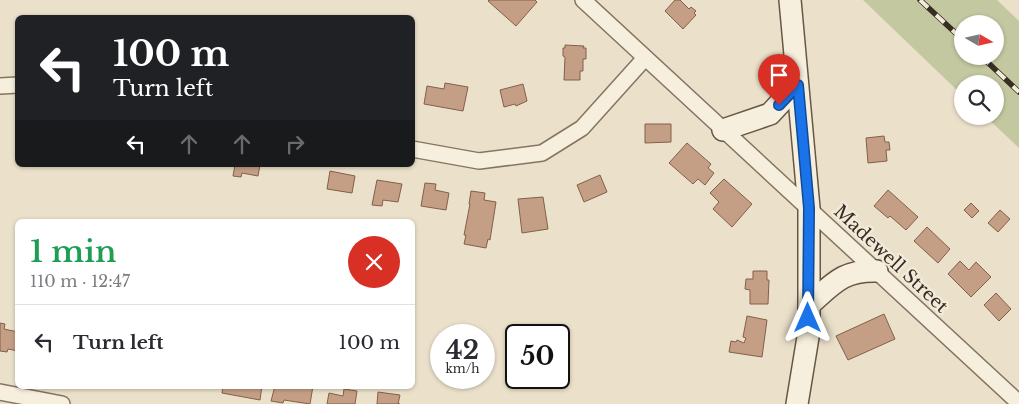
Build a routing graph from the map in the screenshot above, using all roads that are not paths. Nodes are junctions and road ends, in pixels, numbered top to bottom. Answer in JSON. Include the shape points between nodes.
{"nodes":[{"id":1,"x":583,"y":0,"type":"edge"},
{"id":2,"x":790,"y":0,"type":"edge"},
{"id":3,"x":645,"y":58,"type":"junction"},
{"id":4,"x":15,"y":85,"type":"edge"},
{"id":5,"x":798,"y":85,"type":"junction"},
{"id":6,"x":0,"y":86,"type":"edge"},
{"id":7,"x":723,"y":130,"type":"junction"},
{"id":8,"x":415,"y":150,"type":"edge"},
{"id":9,"x":809,"y":208,"type":"junction"},
{"id":10,"x":877,"y":271,"type":"junction"},
{"id":11,"x":809,"y":305,"type":"junction"},
{"id":12,"x":0,"y":392,"type":"edge"},
{"id":13,"x":1019,"y":403,"type":"edge"},
{"id":14,"x":62,"y":404,"type":"edge"},
{"id":15,"x":798,"y":404,"type":"edge"}],
"edges":[{"from":1,"to":3,"type":"street","name":"Madewell Street"},
{"from":2,"to":5,"type":"main road"},
{"from":3,"to":7,"type":"street","name":"Madewell Street"},
{"from":3,"to":8,"type":"street","via":[[582,128],[542,153],[479,161]]},
{"from":4,"to":6,"type":"street"},
{"from":5,"to":7,"type":"main road","via":[[770,114]]},
{"from":5,"to":9,"type":"main road"},
{"from":7,"to":9,"type":"street","name":"Madewell Street"},
{"from":9,"to":10,"type":"street","name":"Madewell Street"},
{"from":9,"to":11,"type":"main road"},
{"from":10,"to":11,"type":"main road","via":[[846,275]]},
{"from":10,"to":13,"type":"street","name":"Madewell Street"},
{"from":11,"to":15,"type":"main road"},
{"from":12,"to":14,"type":"street"}]}
